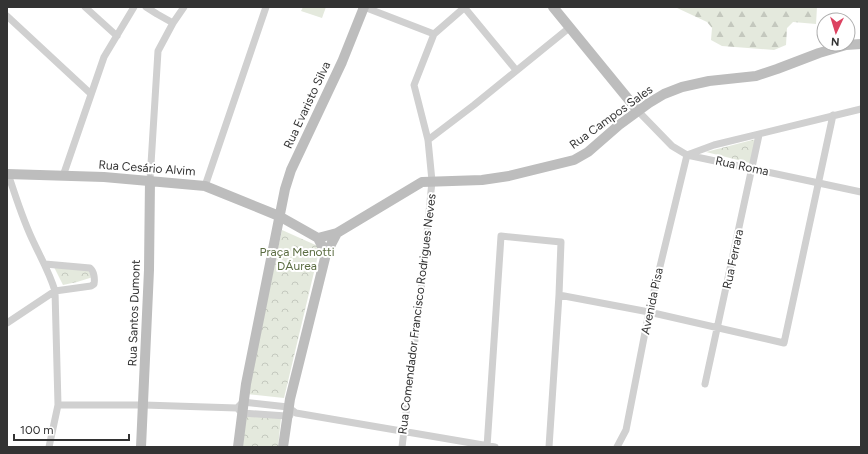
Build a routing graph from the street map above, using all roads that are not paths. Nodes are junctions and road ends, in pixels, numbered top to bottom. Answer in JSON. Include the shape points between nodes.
{"nodes":[{"id":1,"x":85,"y":7,"type":"edge"},
{"id":2,"x":134,"y":7,"type":"edge"},
{"id":3,"x":146,"y":7,"type":"edge"},
{"id":4,"x":184,"y":7,"type":"edge"},
{"id":5,"x":266,"y":7,"type":"edge"},
{"id":6,"x":364,"y":7,"type":"edge"},
{"id":7,"x":464,"y":7,"type":"edge"},
{"id":8,"x":552,"y":7,"type":"edge"},
{"id":9,"x":7,"y":16,"type":"edge"},
{"id":10,"x":173,"y":22,"type":"junction"},
{"id":11,"x":569,"y":28,"type":"junction"},
{"id":12,"x":434,"y":34,"type":"junction"},
{"id":13,"x":117,"y":36,"type":"junction"},
{"id":14,"x":861,"y":44,"type":"edge"},
{"id":15,"x":516,"y":70,"type":"junction"},
{"id":16,"x":91,"y":94,"type":"junction"},
{"id":17,"x":861,"y":109,"type":"edge"},
{"id":18,"x":638,"y":111,"type":"junction"},
{"id":19,"x":833,"y":116,"type":"junction"},
{"id":20,"x":759,"y":135,"type":"junction"},
{"id":21,"x":428,"y":140,"type":"junction"},
{"id":22,"x":687,"y":155,"type":"junction"},
{"id":23,"x":752,"y":168,"type":"junction"},
{"id":24,"x":8,"y":174,"type":"edge"},
{"id":25,"x":63,"y":176,"type":"junction"},
{"id":26,"x":150,"y":180,"type":"junction"},
{"id":27,"x":432,"y":181,"type":"junction"},
{"id":28,"x":818,"y":183,"type":"junction"},
{"id":29,"x":205,"y":186,"type":"junction"},
{"id":30,"x":861,"y":192,"type":"edge"},
{"id":31,"x":280,"y":216,"type":"junction"},
{"id":32,"x":337,"y":233,"type":"junction"},
{"id":33,"x":318,"y":238,"type":"junction"},
{"id":34,"x":326,"y":254,"type":"junction"},
{"id":35,"x":45,"y":264,"type":"junction"},
{"id":36,"x":55,"y":291,"type":"junction"},
{"id":37,"x":559,"y":295,"type":"junction"},
{"id":38,"x":650,"y":312,"type":"junction"},
{"id":39,"x":7,"y":323,"type":"edge"},
{"id":40,"x":718,"y":328,"type":"junction"},
{"id":41,"x":705,"y":384,"type":"dead end"},
{"id":42,"x":58,"y":405,"type":"junction"},
{"id":43,"x":144,"y":405,"type":"junction"},
{"id":44,"x":241,"y":408,"type":"junction"},
{"id":45,"x":290,"y":412,"type":"junction"},
{"id":46,"x":404,"y":432,"type":"junction"},
{"id":47,"x":487,"y":446,"type":"edge"},
{"id":48,"x":49,"y":447,"type":"edge"},
{"id":49,"x":141,"y":447,"type":"edge"},
{"id":50,"x":238,"y":447,"type":"edge"},
{"id":51,"x":283,"y":447,"type":"edge"},
{"id":52,"x":402,"y":447,"type":"edge"},
{"id":53,"x":495,"y":447,"type":"edge"},
{"id":54,"x":549,"y":447,"type":"edge"},
{"id":55,"x":617,"y":447,"type":"edge"}],
"edges":[{"from":1,"to":13,"type":"street"},
{"from":2,"to":13,"type":"street"},
{"from":3,"to":10,"type":"street"},
{"from":4,"to":10,"type":"street"},
{"from":5,"to":29,"type":"street"},
{"from":6,"to":12,"type":"street"},
{"from":6,"to":31,"type":"street","name":"Rua Evaristo Silva","via":[[342,62],[291,170]]},
{"from":7,"to":12,"type":"street"},
{"from":7,"to":15,"type":"street"},
{"from":8,"to":11,"type":"street"},
{"from":9,"to":16,"type":"street"},
{"from":10,"to":26,"type":"street","via":[[158,51]]},
{"from":11,"to":15,"type":"street"},
{"from":11,"to":18,"type":"street"},
{"from":12,"to":21,"type":"street","name":"Rua Comendador Francisco Rodrigues Neves","via":[[414,85]]},
{"from":13,"to":16,"type":"street","via":[[104,57]]},
{"from":14,"to":18,"type":"street","name":"Rua Campos Sales","via":[[846,45],[819,53],[756,76],[682,87],[664,94]]},
{"from":15,"to":21,"type":"street"},
{"from":16,"to":25,"type":"street"},
{"from":17,"to":19,"type":"street"},
{"from":18,"to":22,"type":"street","name":"Rua Roma","via":[[672,146]]},
{"from":18,"to":27,"type":"street","name":"Rua Campos Sales","via":[[588,152],[574,160],[482,180]]},
{"from":19,"to":20,"type":"street"},
{"from":19,"to":28,"type":"street"},
{"from":20,"to":22,"type":"street","via":[[714,145]]},
{"from":20,"to":23,"type":"street","name":"Rua Ferrara"},
{"from":21,"to":27,"type":"street","name":"Rua Comendador Francisco Rodrigues Neves"},
{"from":22,"to":23,"type":"street","name":"Rua Roma"},
{"from":22,"to":38,"type":"street","name":"Avenida Pisa"},
{"from":23,"to":28,"type":"street","name":"Rua Roma"},
{"from":23,"to":40,"type":"street","name":"Rua Ferrara"},
{"from":24,"to":25,"type":"street","name":"Rua Cesário Alvim"},
{"from":24,"to":35,"type":"street","via":[[34,244]]},
{"from":25,"to":26,"type":"street","name":"Rua Cesário Alvim"},
{"from":26,"to":29,"type":"street","name":"Rua Cesário Alvim"},
{"from":26,"to":43,"type":"street","name":"Rua Santos Dumont"},
{"from":27,"to":32,"type":"street","name":"Rua Campos Sales","via":[[422,182]]},
{"from":27,"to":46,"type":"street","name":"Rua Comendador Francisco Rodrigues Neves"},
{"from":28,"to":30,"type":"street","name":"Rua Roma"},
{"from":28,"to":40,"type":"street","via":[[784,343]]},
{"from":29,"to":31,"type":"street","name":"Rua Cesário Alvim"},
{"from":31,"to":33,"type":"street","name":"Rua Cesário Alvim"},
{"from":31,"to":44,"type":"street","name":"Rua Evaristo Silva"},
{"from":32,"to":33,"type":"street","name":"Rua Campos Sales"},
{"from":32,"to":34,"type":"street"},
{"from":33,"to":34,"type":"street"},
{"from":34,"to":45,"type":"street"},
{"from":35,"to":36,"type":"street"},
{"from":35,"to":36,"type":"street","via":[[87,267],[92,270],[95,280],[91,286]]},
{"from":36,"to":39,"type":"street"},
{"from":36,"to":42,"type":"street"},
{"from":37,"to":38,"type":"street"},
{"from":37,"to":47,"type":"street","via":[[561,242],[501,236]]},
{"from":37,"to":54,"type":"street"},
{"from":38,"to":40,"type":"street"},
{"from":38,"to":55,"type":"street","name":"Avenida Pisa","via":[[626,430]]},
{"from":40,"to":41,"type":"street","name":"Rua Ferrara"},
{"from":42,"to":43,"type":"street"},
{"from":42,"to":48,"type":"street"},
{"from":43,"to":44,"type":"street"},
{"from":43,"to":49,"type":"street","name":"Rua Santos Dumont"},
{"from":44,"to":45,"type":"street"},
{"from":44,"to":45,"type":"street"},
{"from":44,"to":50,"type":"street","name":"Rua Evaristo Silva"},
{"from":45,"to":46,"type":"street"},
{"from":45,"to":51,"type":"street"},
{"from":46,"to":47,"type":"street"},
{"from":46,"to":52,"type":"street","name":"Rua Comendador Francisco Rodrigues Neves"},
{"from":47,"to":53,"type":"street"}]}
